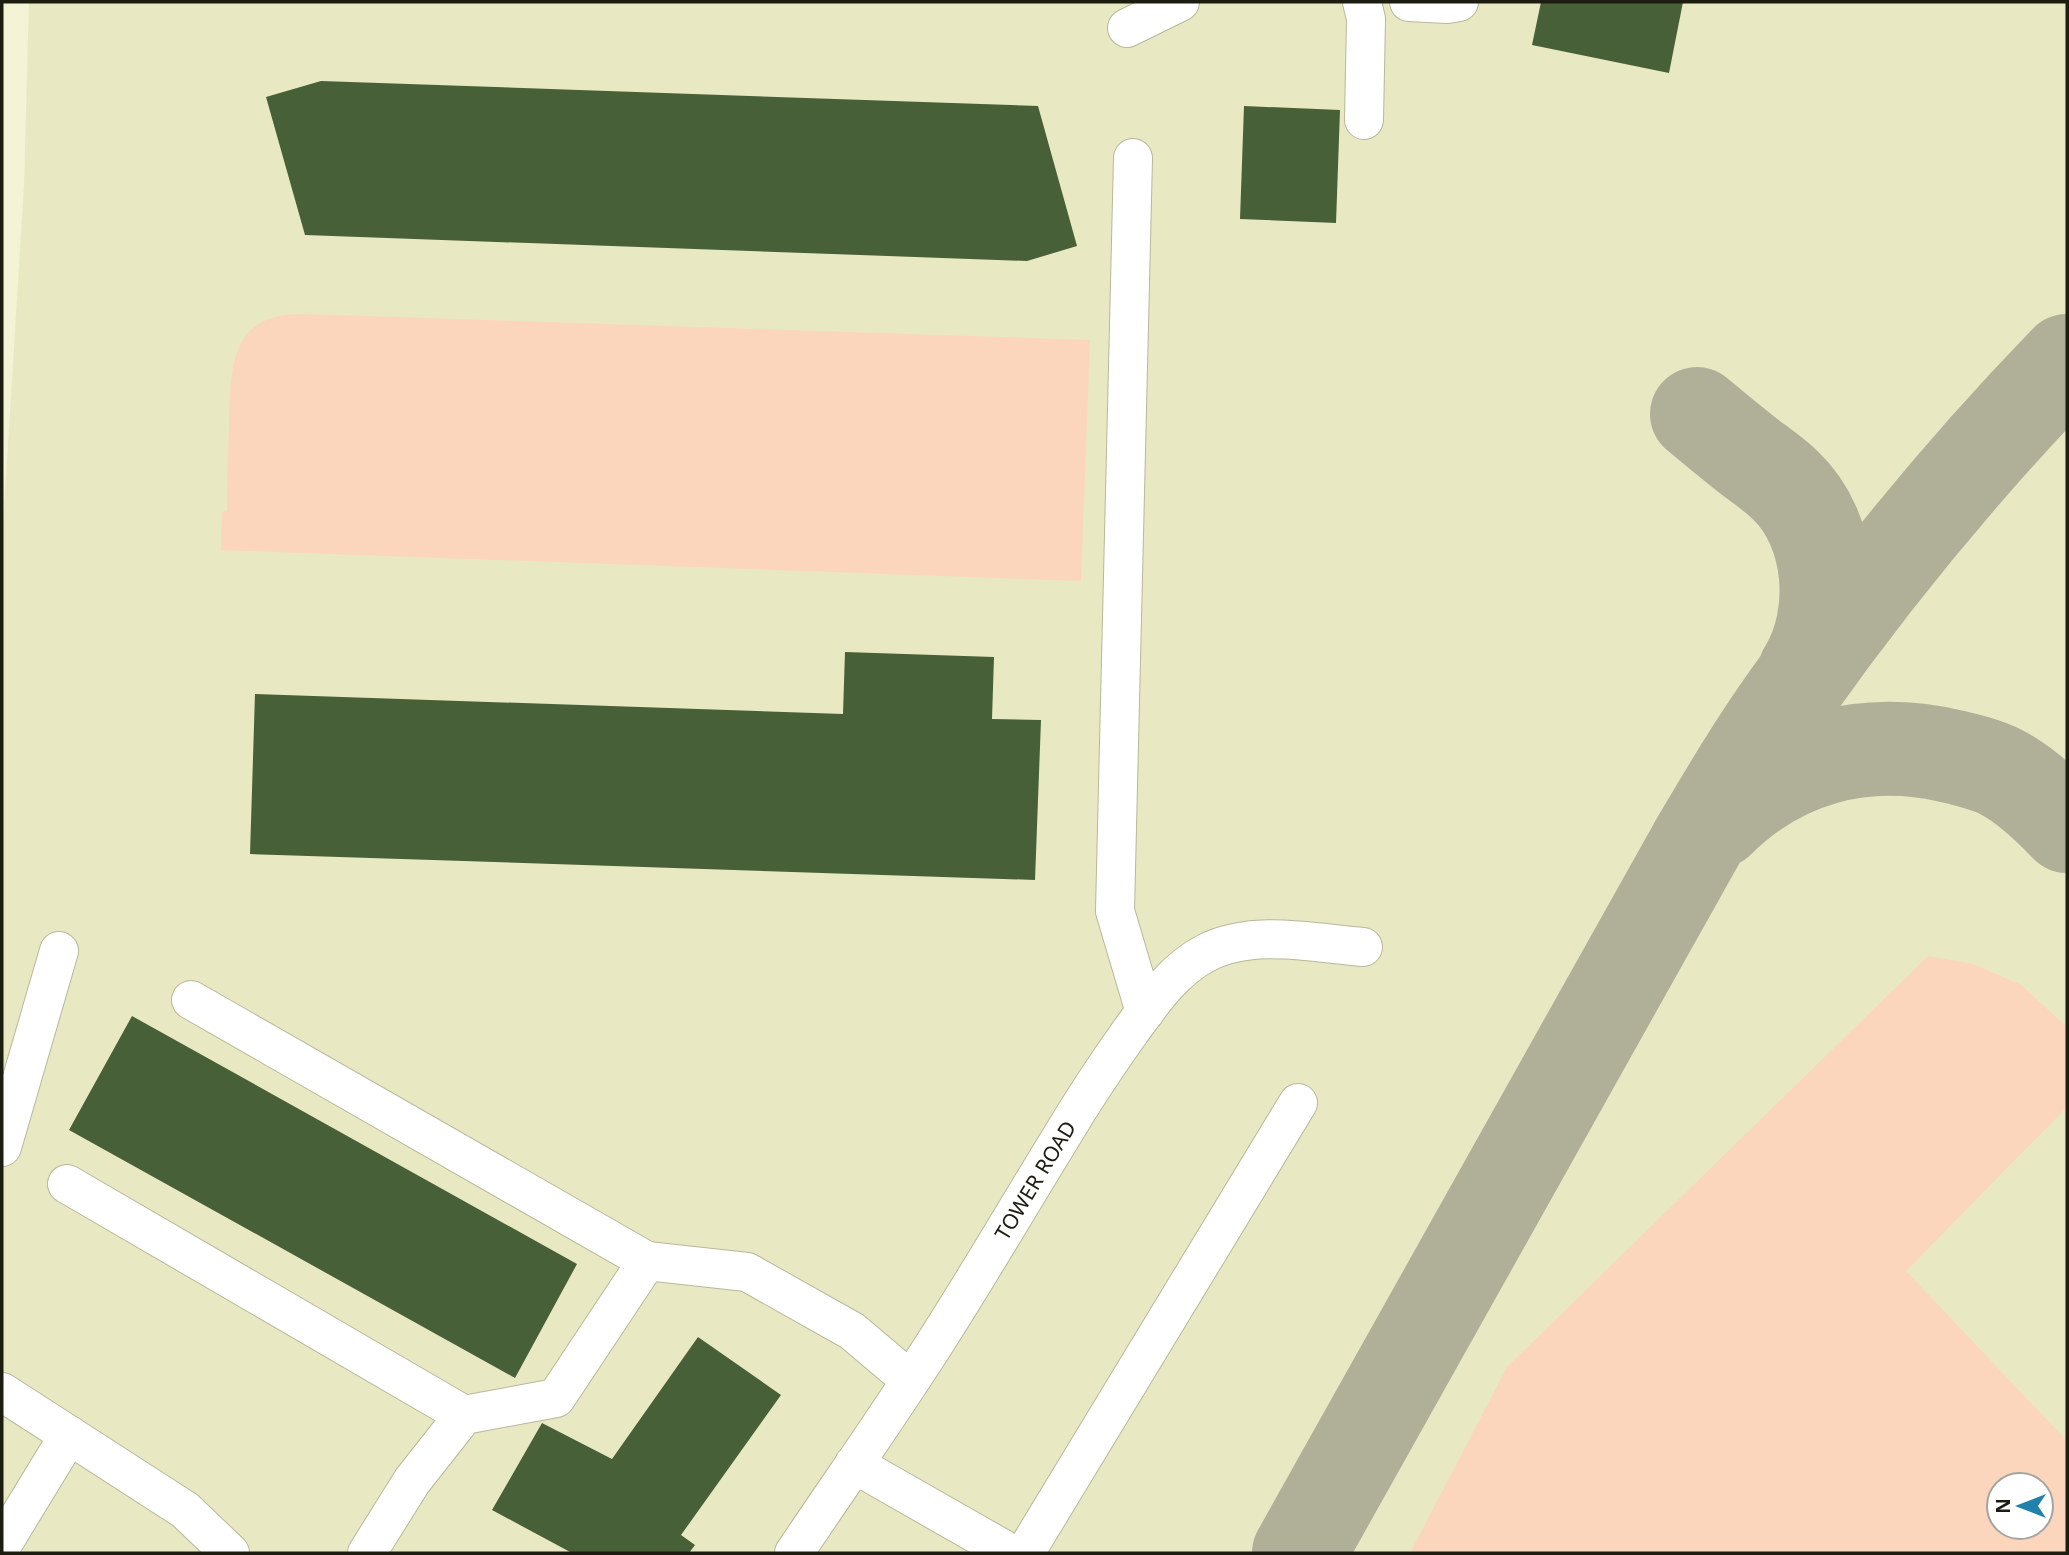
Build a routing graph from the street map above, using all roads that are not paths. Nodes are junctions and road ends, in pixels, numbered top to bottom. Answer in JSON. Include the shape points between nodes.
{"nodes":[{"id":1,"x":1180,"y":2,"type":"edge"},
{"id":2,"x":1362,"y":2,"type":"edge"},
{"id":3,"x":1409,"y":2,"type":"edge"},
{"id":4,"x":1459,"y":2,"type":"edge"},
{"id":5,"x":1127,"y":28,"type":"dead end"},
{"id":6,"x":1364,"y":120,"type":"dead end"},
{"id":7,"x":1133,"y":158,"type":"dead end"},
{"id":8,"x":1363,"y":947,"type":"dead end"},
{"id":9,"x":59,"y":951,"type":"dead end"},
{"id":10,"x":191,"y":1000,"type":"dead end"},
{"id":11,"x":1144,"y":1012,"type":"junction"},
{"id":12,"x":1298,"y":1103,"type":"dead end"},
{"id":13,"x":2,"y":1147,"type":"edge"},
{"id":14,"x":67,"y":1184,"type":"dead end"},
{"id":15,"x":647,"y":1261,"type":"junction"},
{"id":16,"x":911,"y":1380,"type":"junction"},
{"id":17,"x":2,"y":1392,"type":"edge"},
{"id":18,"x":464,"y":1415,"type":"junction"},
{"id":19,"x":69,"y":1435,"type":"junction"},
{"id":20,"x":854,"y":1464,"type":"junction"},
{"id":21,"x":2,"y":1545,"type":"edge"},
{"id":22,"x":230,"y":1553,"type":"edge"},
{"id":23,"x":367,"y":1553,"type":"edge"},
{"id":24,"x":794,"y":1553,"type":"edge"},
{"id":25,"x":1010,"y":1553,"type":"edge"},
{"id":26,"x":1025,"y":1553,"type":"edge"}],
"edges":[{"from":1,"to":5,"type":"street"},
{"from":2,"to":6,"type":"street","via":[[1366,19]]},
{"from":3,"to":4,"type":"street"},
{"from":7,"to":11,"type":"street","via":[[1115,911]]},
{"from":8,"to":11,"type":"street","name":"TOWER ROAD","via":[[1288,941],[1234,943],[1190,963]]},
{"from":9,"to":13,"type":"street"},
{"from":10,"to":15,"type":"street"},
{"from":11,"to":16,"type":"street","name":"TOWER ROAD","via":[[1098,1077]]},
{"from":12,"to":26,"type":"street"},
{"from":14,"to":18,"type":"street"},
{"from":15,"to":16,"type":"street","via":[[747,1272],[852,1331]]},
{"from":15,"to":18,"type":"street","via":[[556,1398]]},
{"from":16,"to":20,"type":"street","name":"TOWER ROAD"},
{"from":17,"to":19,"type":"street"},
{"from":18,"to":23,"type":"street","via":[[412,1481]]},
{"from":19,"to":21,"type":"street"},
{"from":19,"to":22,"type":"street","via":[[185,1510]]},
{"from":20,"to":24,"type":"street","name":"TOWER ROAD"},
{"from":20,"to":25,"type":"street"}]}
